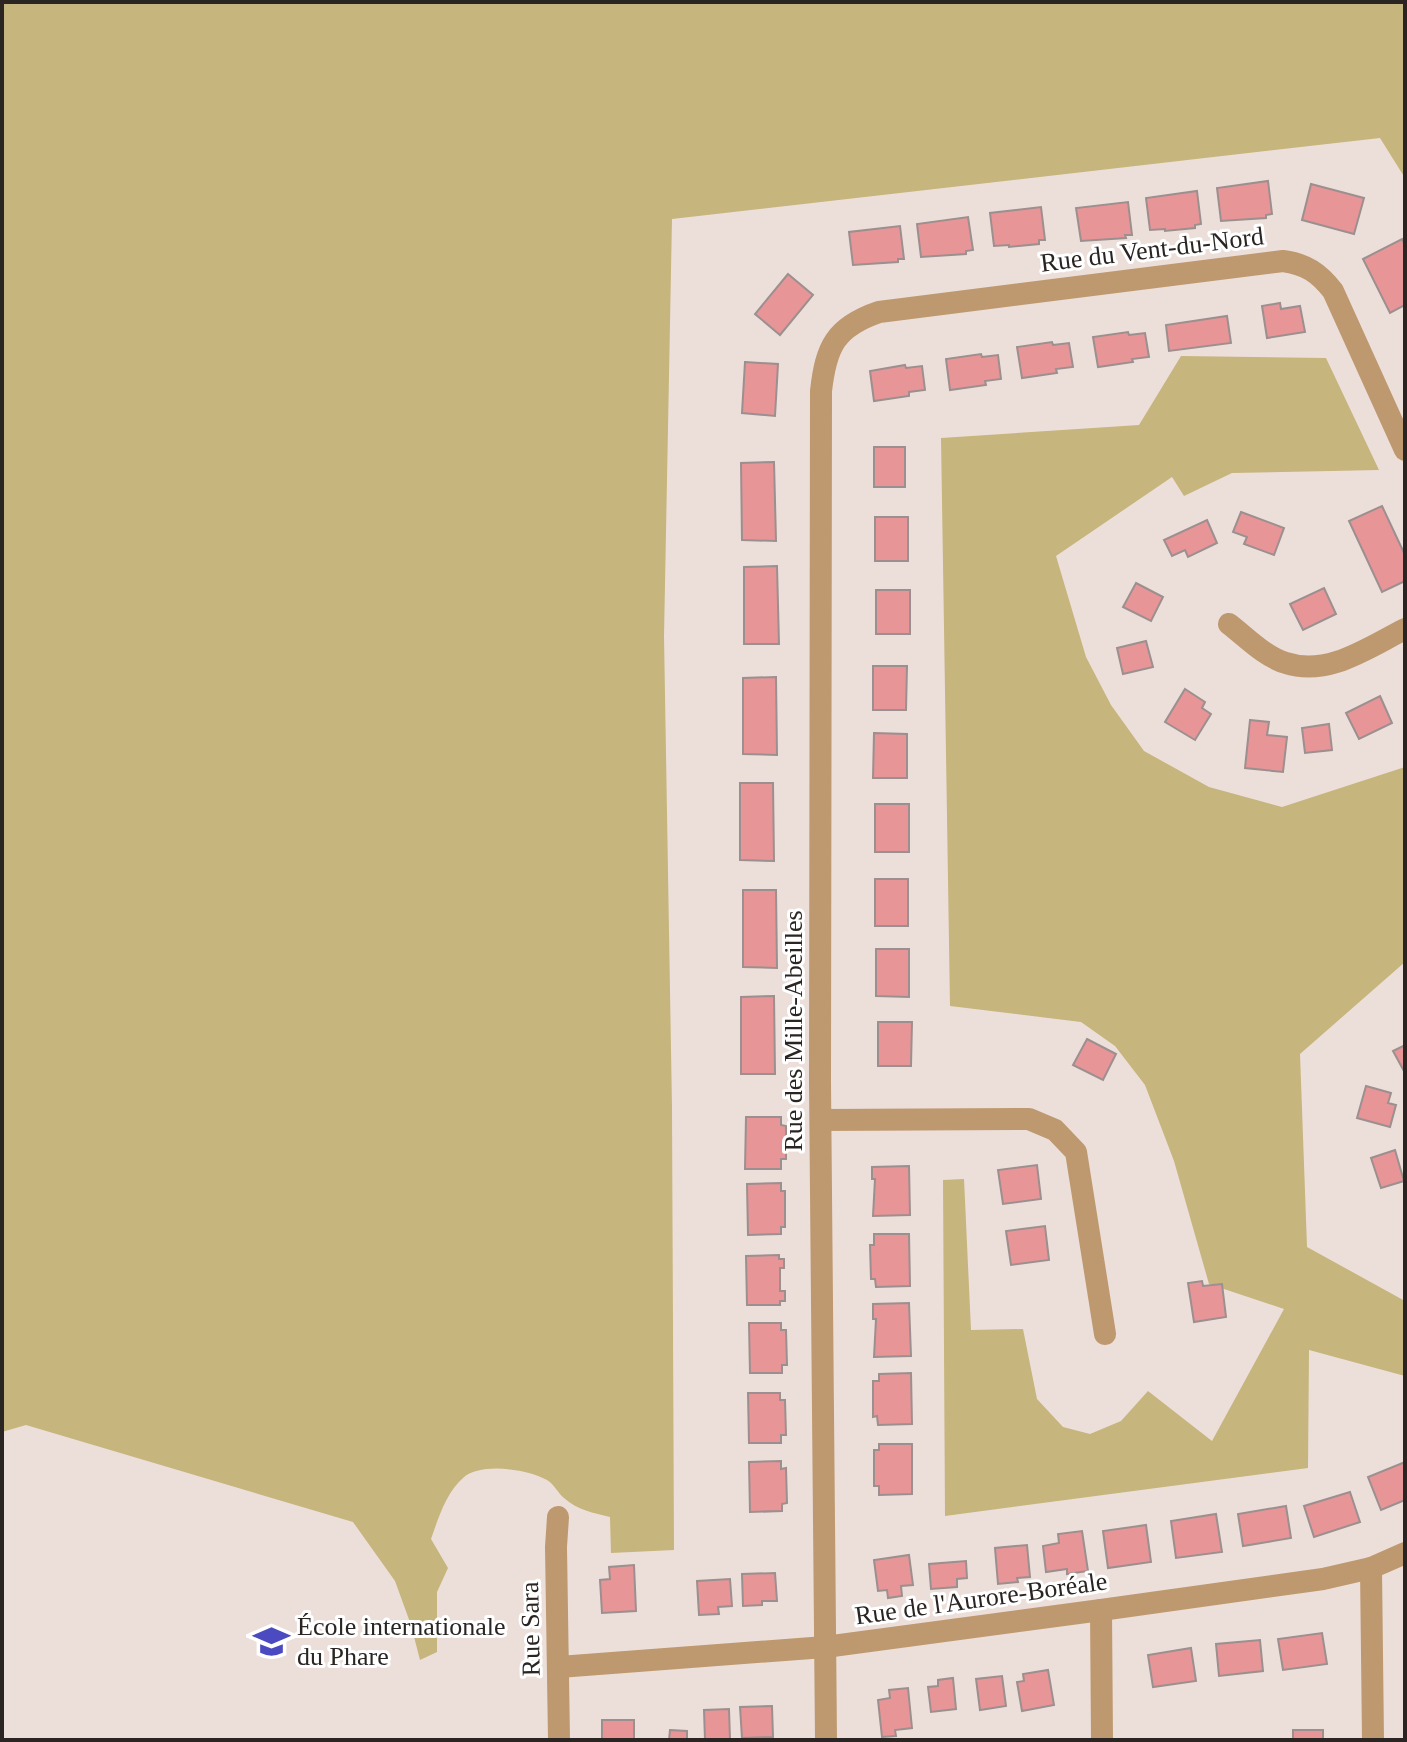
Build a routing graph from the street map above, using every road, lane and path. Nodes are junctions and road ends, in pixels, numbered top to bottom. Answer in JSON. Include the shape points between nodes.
{"nodes":[{"id":1,"x":846,"y":328,"type":"joint"},
{"id":2,"x":1405,"y":450,"type":"edge"},
{"id":3,"x":1229,"y":624,"type":"dead end"},
{"id":4,"x":1405,"y":629,"type":"edge"},
{"id":5,"x":821,"y":1120,"type":"junction"},
{"id":6,"x":1105,"y":1334,"type":"dead end"},
{"id":7,"x":558,"y":1517,"type":"dead end"},
{"id":8,"x":1405,"y":1553,"type":"edge"},
{"id":9,"x":1371,"y":1568,"type":"junction"},
{"id":10,"x":1101,"y":1610,"type":"junction"},
{"id":11,"x":825,"y":1647,"type":"junction"},
{"id":12,"x":559,"y":1667,"type":"junction"},
{"id":13,"x":559,"y":1740,"type":"edge"},
{"id":14,"x":826,"y":1740,"type":"edge"},
{"id":15,"x":1102,"y":1740,"type":"edge"},
{"id":16,"x":1373,"y":1740,"type":"edge"}],
"edges":[{"from":1,"to":2,"type":"street","name":"Rue du Vent-du-Nord","via":[[879,312],[1299,263],[1333,291]]},
{"from":1,"to":5,"type":"street","name":"Rue des Mille-Abeilles","via":[[832,344],[821,391]]},
{"from":3,"to":4,"type":"street","via":[[1266,653],[1304,667],[1340,661]]},
{"from":5,"to":6,"type":"street","via":[[1029,1119],[1055,1130],[1076,1152]]},
{"from":5,"to":11,"type":"street","name":"Rue des Mille-Abeilles"},
{"from":7,"to":12,"type":"street","name":"Rue Sara"},
{"from":8,"to":9,"type":"street","name":"Rue de l'Aurore-Boréale"},
{"from":9,"to":10,"type":"street","name":"Rue de l'Aurore-Boréale"},
{"from":9,"to":16,"type":"street"},
{"from":10,"to":11,"type":"street","name":"Rue de l'Aurore-Boréale"},
{"from":10,"to":15,"type":"street"},
{"from":11,"to":12,"type":"street","name":"Rue de l'Aurore-Boréale"},
{"from":11,"to":14,"type":"street","name":"Rue des Mille-Abeilles"},
{"from":12,"to":13,"type":"street","name":"Rue Sara"}]}
